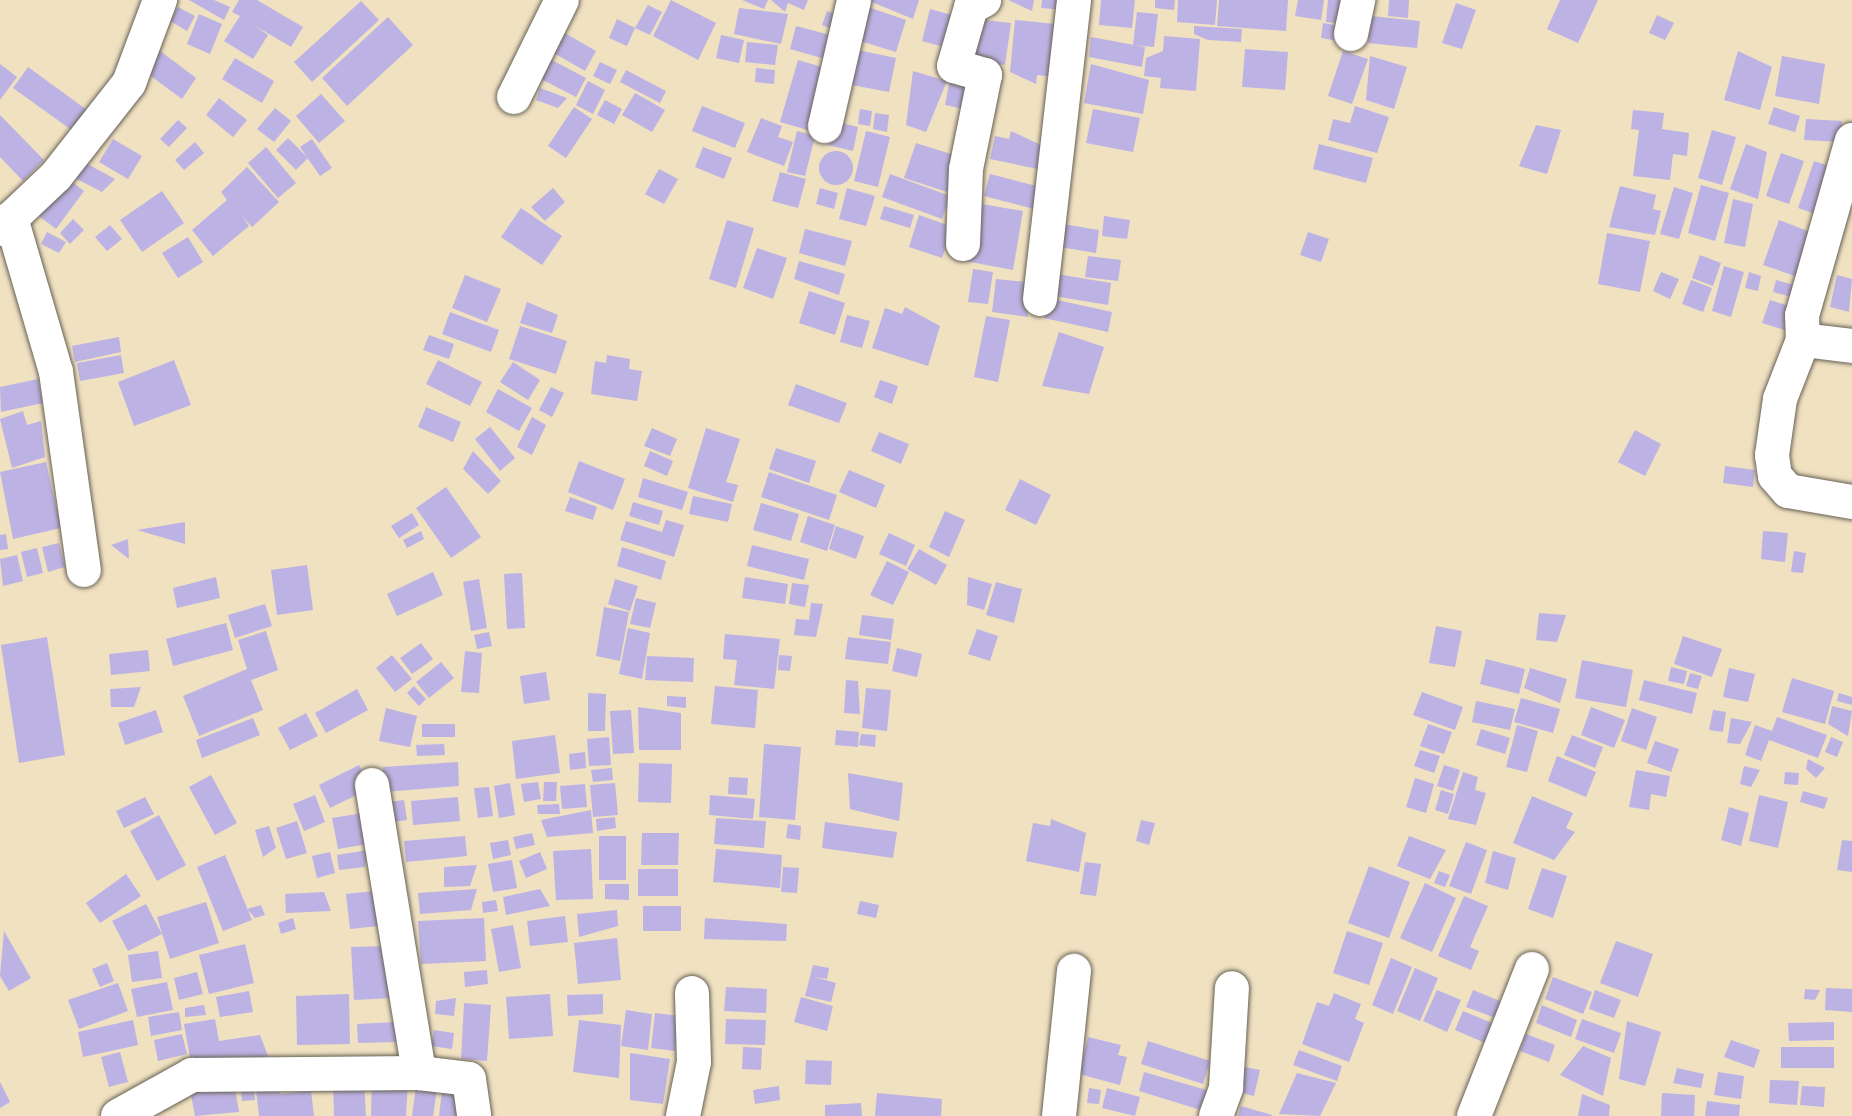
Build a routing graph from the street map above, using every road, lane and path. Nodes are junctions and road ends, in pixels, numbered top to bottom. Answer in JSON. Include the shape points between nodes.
{"nodes":[{"id":1,"x":160,"y":0,"type":"edge"},
{"id":2,"x":562,"y":0,"type":"edge"},
{"id":3,"x":854,"y":0,"type":"edge"},
{"id":4,"x":984,"y":0,"type":"edge"},
{"id":5,"x":1074,"y":0,"type":"edge"},
{"id":6,"x":1358,"y":0,"type":"edge"},
{"id":7,"x":1351,"y":34,"type":"dead end"},
{"id":8,"x":514,"y":97,"type":"dead end"},
{"id":9,"x":825,"y":126,"type":"dead end"},
{"id":10,"x":1852,"y":140,"type":"edge"},
{"id":11,"x":6,"y":224,"type":"edge"},
{"id":12,"x":963,"y":244,"type":"dead end"},
{"id":13,"x":1040,"y":299,"type":"dead end"},
{"id":14,"x":1803,"y":340,"type":"junction"},
{"id":15,"x":1852,"y":346,"type":"edge"},
{"id":16,"x":1852,"y":502,"type":"edge"},
{"id":17,"x":84,"y":570,"type":"dead end"},
{"id":18,"x":372,"y":785,"type":"dead end"},
{"id":19,"x":1532,"y":969,"type":"dead end"},
{"id":20,"x":1074,"y":971,"type":"dead end"},
{"id":21,"x":1232,"y":988,"type":"dead end"},
{"id":22,"x":692,"y":993,"type":"dead end"},
{"id":23,"x":419,"y":1073,"type":"junction"},
{"id":24,"x":118,"y":1116,"type":"edge"},
{"id":25,"x":474,"y":1116,"type":"edge"},
{"id":26,"x":683,"y":1116,"type":"edge"},
{"id":27,"x":1059,"y":1116,"type":"edge"},
{"id":28,"x":1216,"y":1116,"type":"edge"},
{"id":29,"x":1474,"y":1116,"type":"edge"}],
"edges":[{"from":1,"to":11,"type":"street","via":[[129,83],[56,176]]},
{"from":2,"to":8,"type":"street"},
{"from":3,"to":9,"type":"street"},
{"from":4,"to":12,"type":"street","via":[[971,7],[954,66],[985,75],[966,169]]},
{"from":5,"to":13,"type":"street"},
{"from":6,"to":7,"type":"street"},
{"from":10,"to":14,"type":"street","via":[[1802,315]]},
{"from":11,"to":17,"type":"street","via":[[56,372]]},
{"from":14,"to":15,"type":"street"},
{"from":14,"to":16,"type":"street","via":[[1780,399],[1775,476],[1799,496]]},
{"from":18,"to":23,"type":"street"},
{"from":19,"to":29,"type":"street"},
{"from":20,"to":27,"type":"street"},
{"from":21,"to":28,"type":"street","via":[[1226,1088]]},
{"from":22,"to":26,"type":"street","via":[[694,1062]]},
{"from":23,"to":24,"type":"street","via":[[192,1075]]},
{"from":23,"to":25,"type":"street","via":[[469,1079]]}]}
